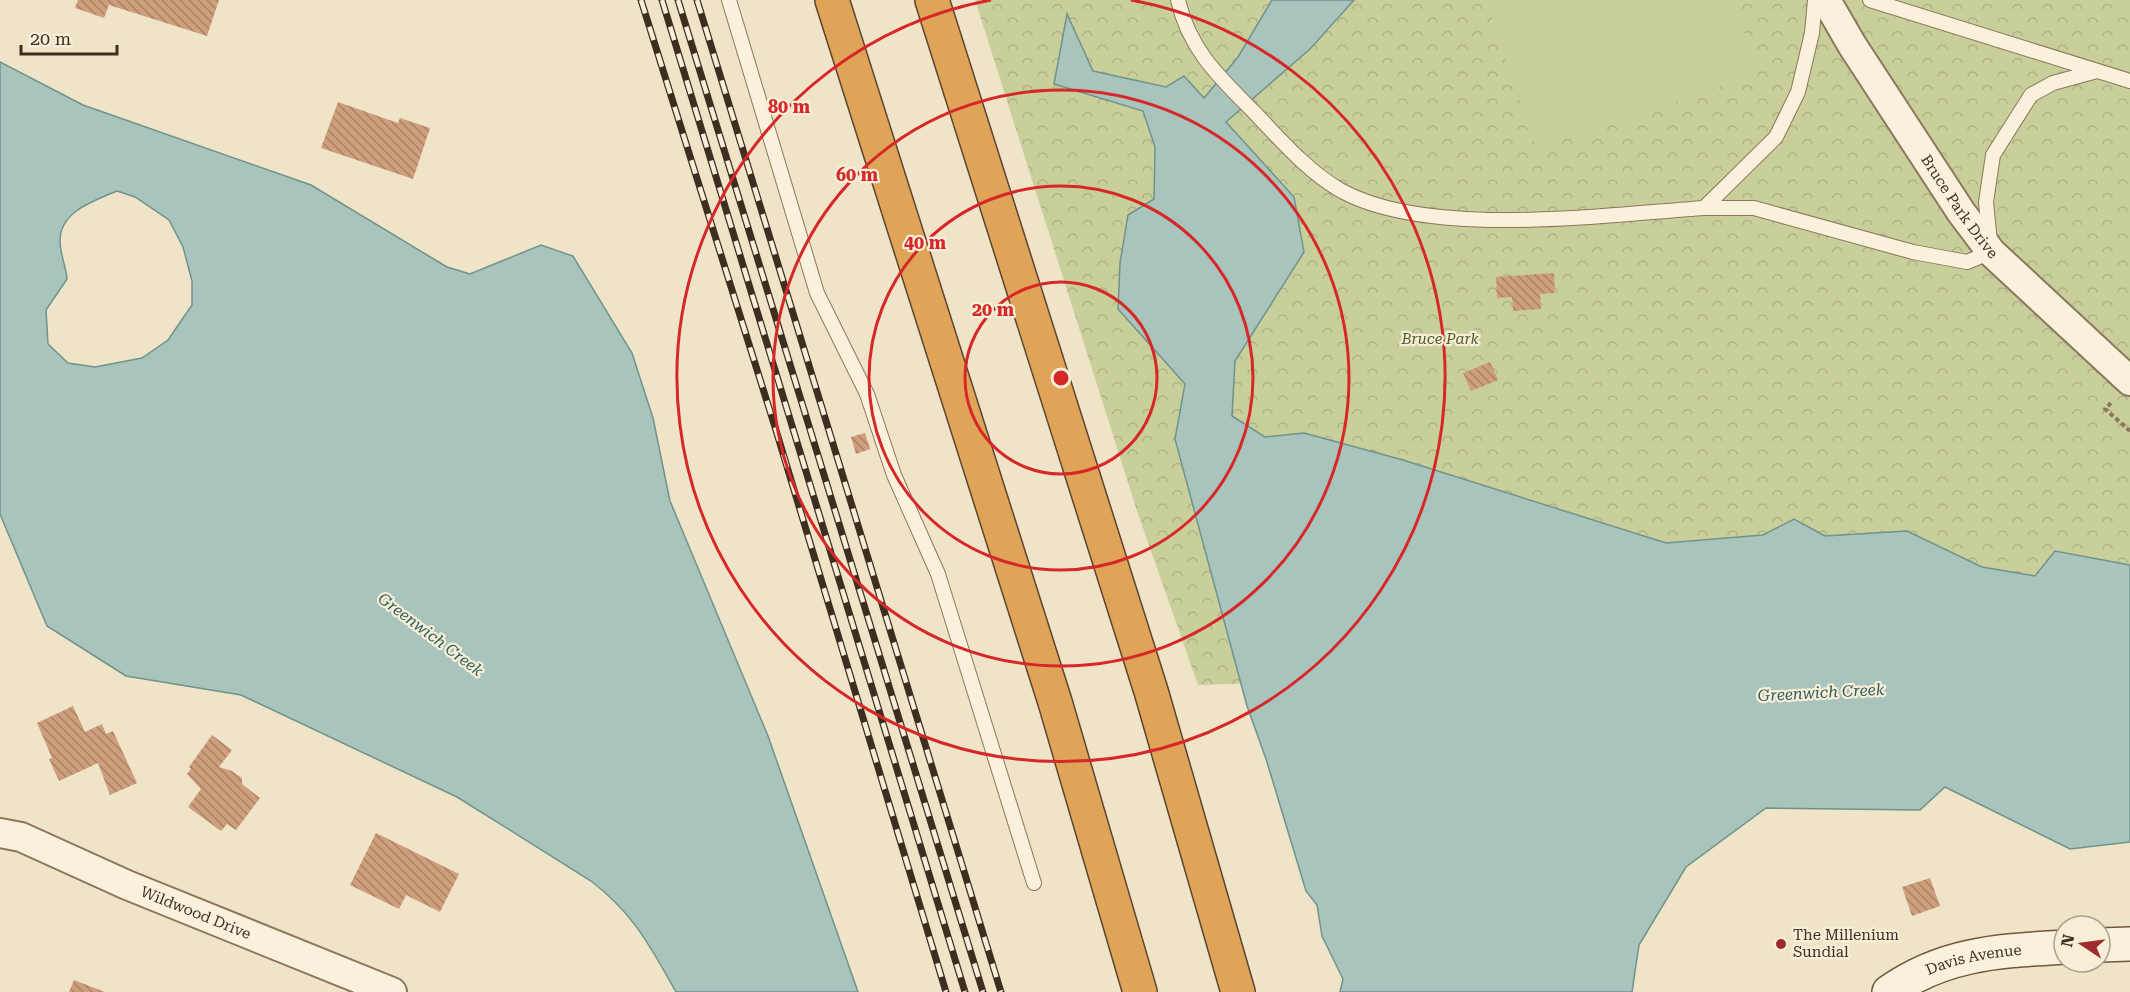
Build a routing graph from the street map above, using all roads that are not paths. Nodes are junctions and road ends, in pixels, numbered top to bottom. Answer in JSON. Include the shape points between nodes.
{"nodes":[{"id":1,"x":729,"y":0,"type":"edge"},
{"id":2,"x":832,"y":0,"type":"edge"},
{"id":3,"x":932,"y":0,"type":"edge"},
{"id":4,"x":1178,"y":0,"type":"edge"},
{"id":5,"x":1815,"y":0,"type":"edge"},
{"id":6,"x":1826,"y":0,"type":"edge"},
{"id":7,"x":1870,"y":0,"type":"edge"},
{"id":8,"x":2097,"y":71,"type":"junction"},
{"id":9,"x":2130,"y":81,"type":"edge"},
{"id":10,"x":1704,"y":208,"type":"junction"},
{"id":11,"x":1991,"y":252,"type":"junction"},
{"id":12,"x":2121,"y":391,"type":"edge"},
{"id":13,"x":0,"y":834,"type":"edge"},
{"id":14,"x":1034,"y":883,"type":"dead end"},
{"id":15,"x":2130,"y":944,"type":"edge"},
{"id":16,"x":2112,"y":945,"type":"edge"},
{"id":17,"x":2052,"y":949,"type":"edge"},
{"id":18,"x":392,"y":992,"type":"edge"},
{"id":19,"x":1140,"y":992,"type":"edge"},
{"id":20,"x":1238,"y":992,"type":"edge"},
{"id":21,"x":1889,"y":992,"type":"edge"}],
"edges":[{"from":1,"to":14,"type":"lane","via":[[816,293],[867,394],[894,475],[938,574]]},
{"from":2,"to":19,"type":"highway","via":[[1048,680]]},
{"from":3,"to":20,"type":"highway","via":[[1154,702]]},
{"from":4,"to":10,"type":"lane","via":[[1206,63],[1305,164],[1365,201],[1399,211],[1482,219],[1583,217]]},
{"from":5,"to":10,"type":"lane","via":[[1812,33],[1798,92],[1776,137]]},
{"from":6,"to":11,"type":"street","name":"Bruce Park Drive","via":[[1890,104]]},
{"from":7,"to":8,"type":"lane"},
{"from":8,"to":9,"type":"lane"},
{"from":8,"to":11,"type":"lane","via":[[2053,83],[2031,95],[1993,155],[1986,202]]},
{"from":10,"to":11,"type":"lane","via":[[1754,208],[1912,252],[1967,262]]},
{"from":11,"to":12,"type":"street","name":"Bruce Park Drive"},
{"from":13,"to":18,"type":"street","name":"Wildwood Drive","via":[[21,837],[127,885]]},
{"from":15,"to":16,"type":"main road"},
{"from":17,"to":21,"type":"main road","name":"Davis Avenue","via":[[1959,958],[1911,976]]}]}
